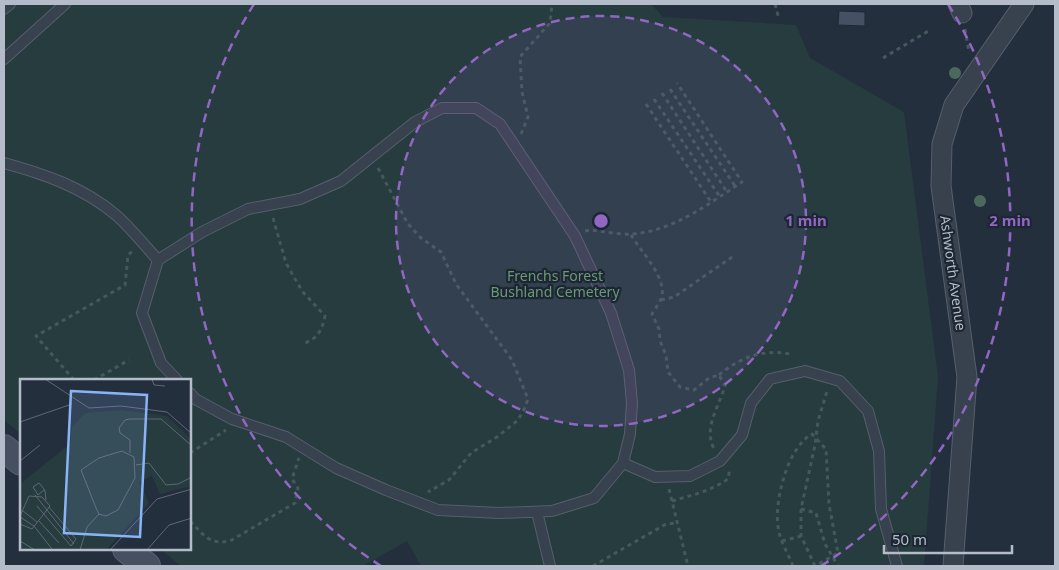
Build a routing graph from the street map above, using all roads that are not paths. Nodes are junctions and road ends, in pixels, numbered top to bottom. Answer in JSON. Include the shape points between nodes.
{"nodes":[{"id":1,"x":10,"y":4,"type":"edge"},
{"id":2,"x":65,"y":4,"type":"edge"},
{"id":3,"x":1024,"y":4,"type":"edge"},
{"id":4,"x":4,"y":9,"type":"edge"},
{"id":5,"x":4,"y":59,"type":"edge"},
{"id":6,"x":4,"y":163,"type":"edge"},
{"id":7,"x":158,"y":260,"type":"junction"},
{"id":8,"x":176,"y":379,"type":"edge"},
{"id":9,"x":191,"y":394,"type":"edge"},
{"id":10,"x":4,"y":448,"type":"edge"},
{"id":11,"x":20,"y":461,"type":"edge"},
{"id":12,"x":623,"y":464,"type":"junction"},
{"id":13,"x":537,"y":512,"type":"junction"},
{"id":14,"x":127,"y":550,"type":"edge"},
{"id":15,"x":147,"y":566,"type":"edge"},
{"id":16,"x":550,"y":566,"type":"edge"},
{"id":17,"x":897,"y":566,"type":"edge"},
{"id":18,"x":953,"y":566,"type":"edge"}],
"edges":[{"from":1,"to":4,"type":"lane"},
{"from":2,"to":5,"type":"lane"},
{"from":3,"to":18,"type":"street","name":"Ashworth Avenue","via":[[954,105],[942,144],[941,186],[967,377]]},
{"from":6,"to":7,"type":"lane","via":[[52,176],[85,194],[116,215]]},
{"from":7,"to":8,"type":"lane","via":[[142,313],[161,363]]},
{"from":7,"to":12,"type":"lane","via":[[202,232],[248,209],[300,199],[341,181],[415,122],[442,108],[476,108],[500,124],[575,236],[611,313],[629,370],[632,403],[630,434]]},
{"from":9,"to":13,"type":"lane","via":[[232,419],[286,436],[336,468],[438,510]]},
{"from":10,"to":11,"type":"street"},
{"from":12,"to":13,"type":"lane","via":[[594,498],[552,511]]},
{"from":12,"to":17,"type":"lane","via":[[655,476],[690,476],[720,461],[742,435],[751,403],[770,379],[805,371],[832,378],[840,381],[868,411],[879,451],[881,509]]},
{"from":13,"to":16,"type":"lane"},
{"from":14,"to":15,"type":"street"}]}
